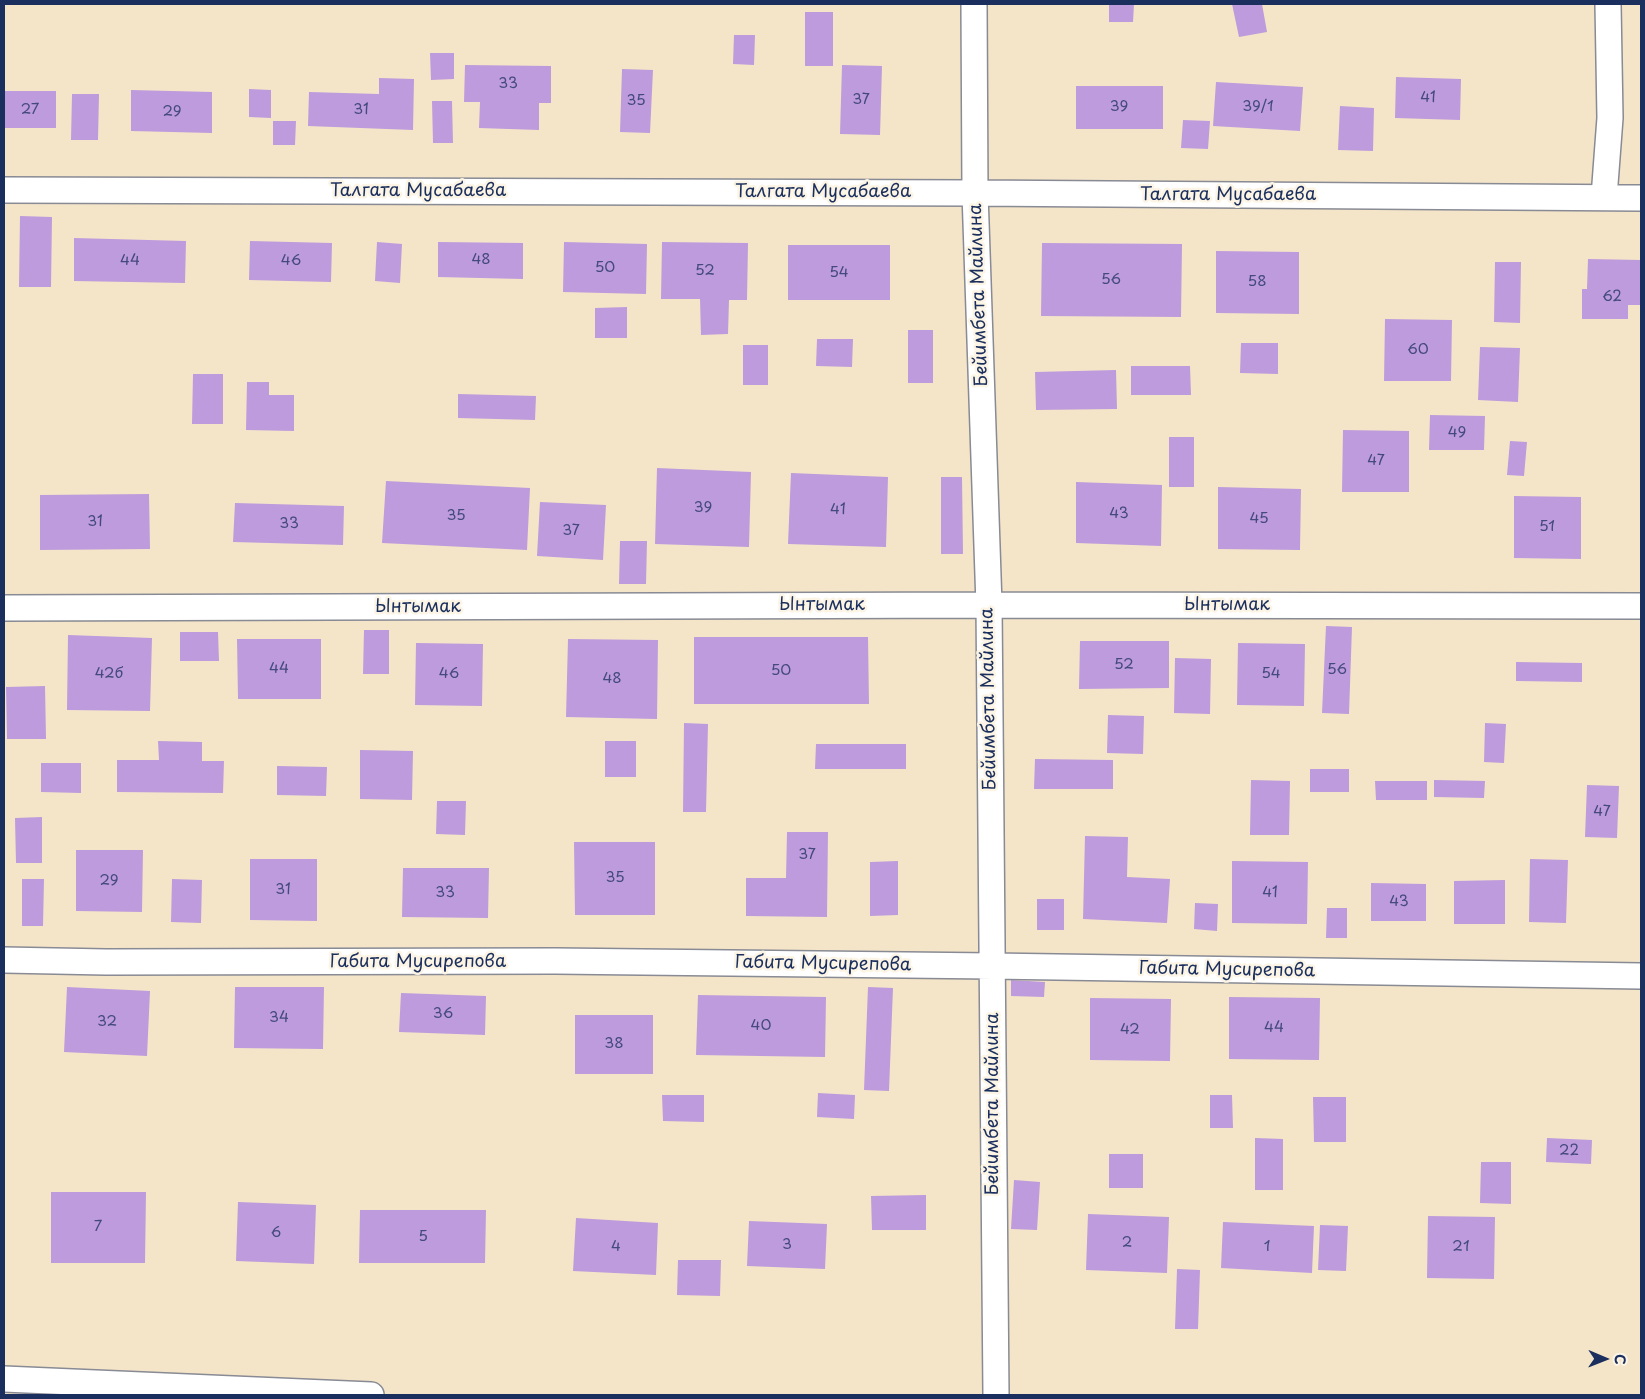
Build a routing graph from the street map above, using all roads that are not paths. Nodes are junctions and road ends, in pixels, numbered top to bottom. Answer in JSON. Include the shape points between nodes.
{"nodes":[{"id":1,"x":974,"y":4,"type":"edge"},
{"id":2,"x":1608,"y":4,"type":"edge"},
{"id":3,"x":4,"y":190,"type":"edge"},
{"id":4,"x":975,"y":193,"type":"junction"},
{"id":5,"x":1604,"y":198,"type":"junction"},
{"id":6,"x":1641,"y":198,"type":"edge"},
{"id":7,"x":988,"y":605,"type":"junction"},
{"id":8,"x":1641,"y":606,"type":"edge"},
{"id":9,"x":4,"y":608,"type":"edge"},
{"id":10,"x":4,"y":960,"type":"edge"},
{"id":11,"x":992,"y":966,"type":"junction"},
{"id":12,"x":1641,"y":976,"type":"edge"},
{"id":13,"x":4,"y":1379,"type":"edge"},
{"id":14,"x":371,"y":1395,"type":"edge"},
{"id":15,"x":996,"y":1395,"type":"edge"}],
"edges":[{"from":1,"to":4,"type":"street","name":"Бейимбета Майлина"},
{"from":2,"to":5,"type":"street","via":[[1610,118]]},
{"from":3,"to":4,"type":"street","name":"Талгата Мусабаева"},
{"from":4,"to":5,"type":"street","name":"Талгата Мусабаева"},
{"from":4,"to":7,"type":"street","name":"Бейимбета Майлина"},
{"from":5,"to":6,"type":"street","name":"Талгата Мусабаева"},
{"from":7,"to":8,"type":"street","name":"Ынтымак"},
{"from":7,"to":9,"type":"street","name":"Ынтымак"},
{"from":7,"to":11,"type":"street","name":"Бейимбета Майлина"},
{"from":10,"to":11,"type":"street","name":"Габита Мусирепова"},
{"from":11,"to":12,"type":"street","name":"Габита Мусирепова"},
{"from":11,"to":15,"type":"street","name":"Бейимбета Майлина"},
{"from":13,"to":14,"type":"street"}]}
